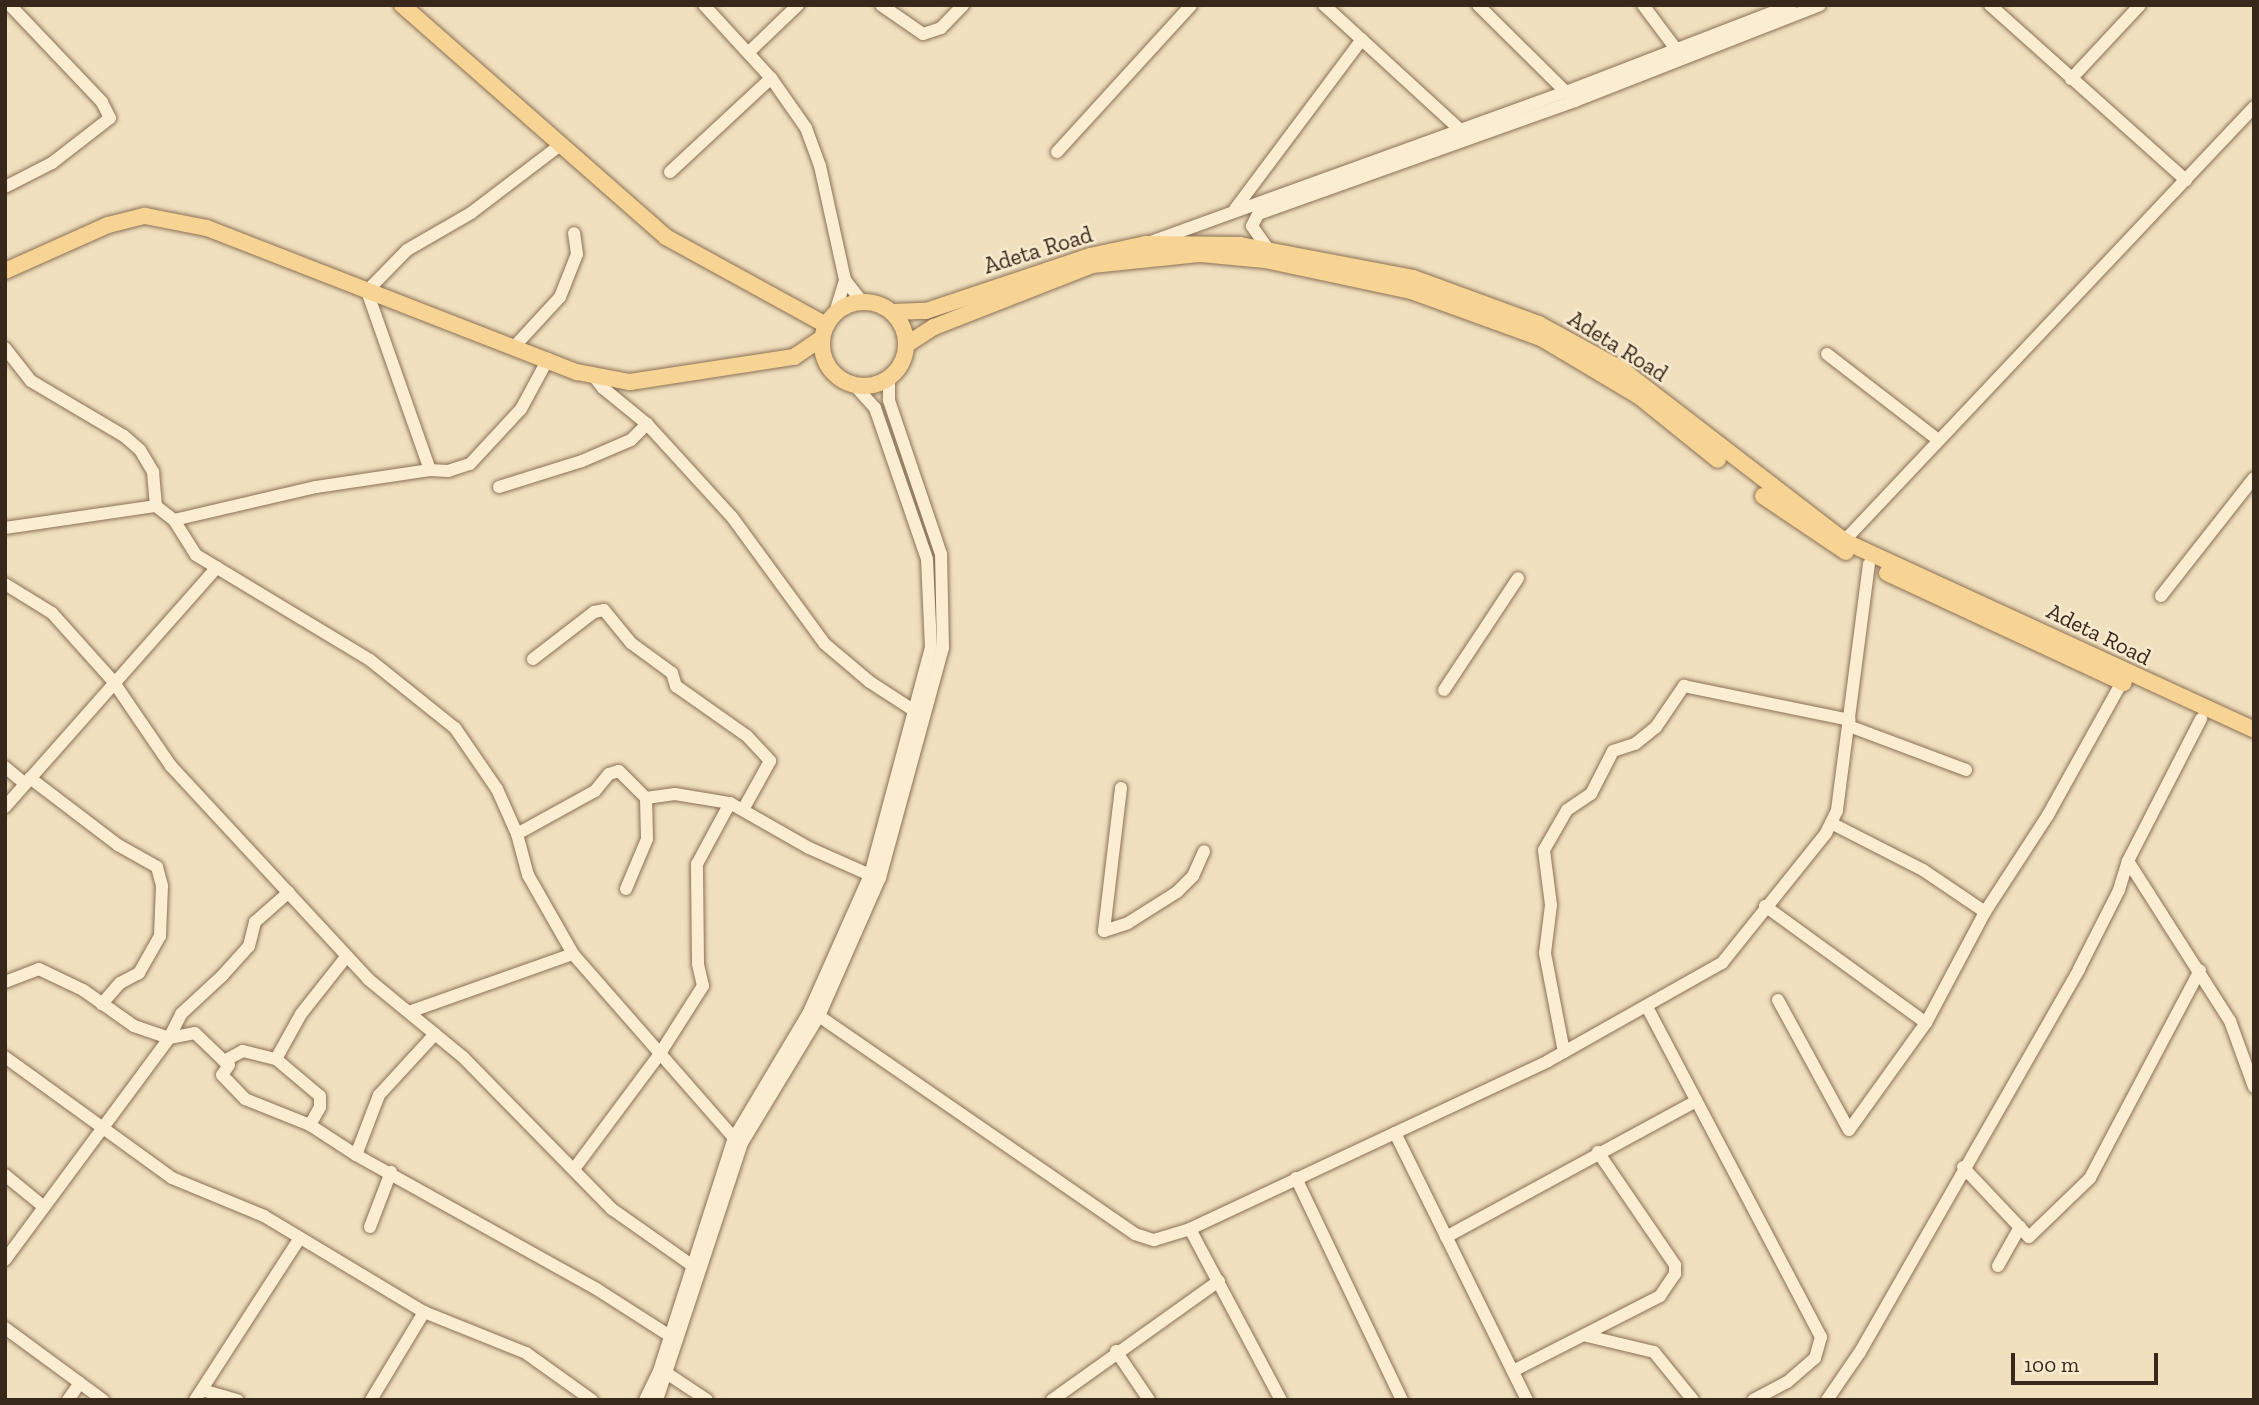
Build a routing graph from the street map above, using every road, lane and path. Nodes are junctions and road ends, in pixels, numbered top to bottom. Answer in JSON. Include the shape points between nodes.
{"nodes":[{"id":1,"x":10,"y":5,"type":"edge"},
{"id":2,"x":402,"y":5,"type":"edge"},
{"id":3,"x":704,"y":5,"type":"edge"},
{"id":4,"x":798,"y":5,"type":"edge"},
{"id":5,"x":880,"y":5,"type":"edge"},
{"id":6,"x":963,"y":5,"type":"edge"},
{"id":7,"x":1191,"y":5,"type":"edge"},
{"id":8,"x":1324,"y":5,"type":"edge"},
{"id":9,"x":1478,"y":5,"type":"edge"},
{"id":10,"x":1643,"y":5,"type":"edge"},
{"id":11,"x":1791,"y":5,"type":"edge"},
{"id":12,"x":1820,"y":5,"type":"edge"},
{"id":13,"x":1990,"y":5,"type":"edge"},
{"id":14,"x":2140,"y":5,"type":"edge"},
{"id":15,"x":1362,"y":39,"type":"junction"},
{"id":16,"x":1676,"y":49,"type":"junction"},
{"id":17,"x":749,"y":52,"type":"junction"},
{"id":18,"x":771,"y":78,"type":"junction"},
{"id":19,"x":2071,"y":79,"type":"junction"},
{"id":20,"x":1566,"y":92,"type":"junction"},
{"id":21,"x":2254,"y":107,"type":"edge"},
{"id":22,"x":1458,"y":128,"type":"junction"},
{"id":23,"x":559,"y":146,"type":"junction"},
{"id":24,"x":1057,"y":152,"type":"dead end"},
{"id":25,"x":670,"y":172,"type":"dead end"},
{"id":26,"x":2186,"y":180,"type":"junction"},
{"id":27,"x":5,"y":187,"type":"edge"},
{"id":28,"x":1235,"y":209,"type":"junction"},
{"id":29,"x":574,"y":233,"type":"dead end"},
{"id":30,"x":1146,"y":244,"type":"junction"},
{"id":31,"x":1268,"y":249,"type":"junction"},
{"id":32,"x":5,"y":271,"type":"edge"},
{"id":33,"x":845,"y":280,"type":"junction"},
{"id":34,"x":367,"y":291,"type":"junction"},
{"id":35,"x":862,"y":302,"type":"junction"},
{"id":36,"x":1492,"y":312,"type":"junction"},
{"id":37,"x":892,"y":313,"type":"junction"},
{"id":38,"x":828,"y":325,"type":"junction"},
{"id":39,"x":906,"y":345,"type":"junction"},
{"id":40,"x":5,"y":348,"type":"edge"},
{"id":41,"x":513,"y":348,"type":"junction"},
{"id":42,"x":1828,"y":354,"type":"dead end"},
{"id":43,"x":794,"y":357,"type":"junction"},
{"id":44,"x":548,"y":359,"type":"junction"},
{"id":45,"x":828,"y":366,"type":"junction"},
{"id":46,"x":593,"y":374,"type":"junction"},
{"id":47,"x":889,"y":379,"type":"junction"},
{"id":48,"x":854,"y":385,"type":"junction"},
{"id":49,"x":647,"y":424,"type":"junction"},
{"id":50,"x":1937,"y":439,"type":"junction"},
{"id":51,"x":430,"y":470,"type":"junction"},
{"id":52,"x":2254,"y":478,"type":"edge"},
{"id":53,"x":499,"y":487,"type":"dead end"},
{"id":54,"x":156,"y":506,"type":"junction"},
{"id":55,"x":174,"y":520,"type":"junction"},
{"id":56,"x":5,"y":528,"type":"edge"},
{"id":57,"x":1844,"y":541,"type":"junction"},
{"id":58,"x":1869,"y":564,"type":"junction"},
{"id":59,"x":216,"y":567,"type":"junction"},
{"id":60,"x":1518,"y":578,"type":"dead end"},
{"id":61,"x":5,"y":584,"type":"edge"},
{"id":62,"x":2161,"y":596,"type":"dead end"},
{"id":63,"x":533,"y":659,"type":"dead end"},
{"id":64,"x":113,"y":681,"type":"junction"},
{"id":65,"x":2122,"y":682,"type":"junction"},
{"id":66,"x":927,"y":689,"type":"junction"},
{"id":67,"x":1444,"y":690,"type":"dead end"},
{"id":68,"x":916,"y":712,"type":"junction"},
{"id":69,"x":2201,"y":719,"type":"junction"},
{"id":70,"x":1850,"y":723,"type":"junction"},
{"id":71,"x":2254,"y":730,"type":"edge"},
{"id":72,"x":2254,"y":741,"type":"edge"},
{"id":73,"x":5,"y":767,"type":"edge"},
{"id":74,"x":1966,"y":770,"type":"dead end"},
{"id":75,"x":27,"y":781,"type":"junction"},
{"id":76,"x":1121,"y":788,"type":"dead end"},
{"id":77,"x":646,"y":798,"type":"junction"},
{"id":78,"x":730,"y":803,"type":"junction"},
{"id":79,"x":5,"y":807,"type":"edge"},
{"id":80,"x":744,"y":808,"type":"junction"},
{"id":81,"x":1831,"y":823,"type":"junction"},
{"id":82,"x":517,"y":834,"type":"junction"},
{"id":83,"x":1204,"y":851,"type":"dead end"},
{"id":84,"x":2128,"y":861,"type":"junction"},
{"id":85,"x":870,"y":876,"type":"junction"},
{"id":86,"x":626,"y":889,"type":"dead end"},
{"id":87,"x":289,"y":892,"type":"junction"},
{"id":88,"x":1765,"y":906,"type":"junction"},
{"id":89,"x":1985,"y":912,"type":"junction"},
{"id":90,"x":573,"y":954,"type":"junction"},
{"id":91,"x":346,"y":957,"type":"junction"},
{"id":92,"x":2200,"y":971,"type":"junction"},
{"id":93,"x":5,"y":982,"type":"edge"},
{"id":94,"x":1779,"y":1000,"type":"dead end"},
{"id":95,"x":102,"y":1004,"type":"junction"},
{"id":96,"x":1647,"y":1007,"type":"junction"},
{"id":97,"x":409,"y":1012,"type":"junction"},
{"id":98,"x":819,"y":1016,"type":"junction"},
{"id":99,"x":1926,"y":1023,"type":"junction"},
{"id":100,"x":435,"y":1034,"type":"junction"},
{"id":101,"x":169,"y":1038,"type":"junction"},
{"id":102,"x":1563,"y":1052,"type":"junction"},
{"id":103,"x":659,"y":1055,"type":"junction"},
{"id":104,"x":5,"y":1058,"type":"edge"},
{"id":105,"x":276,"y":1059,"type":"junction"},
{"id":106,"x":224,"y":1061,"type":"junction"},
{"id":107,"x":2254,"y":1087,"type":"edge"},
{"id":108,"x":1695,"y":1102,"type":"junction"},
{"id":109,"x":310,"y":1125,"type":"junction"},
{"id":110,"x":103,"y":1130,"type":"junction"},
{"id":111,"x":1395,"y":1133,"type":"junction"},
{"id":112,"x":734,"y":1138,"type":"junction"},
{"id":113,"x":1598,"y":1152,"type":"junction"},
{"id":114,"x":356,"y":1155,"type":"junction"},
{"id":115,"x":1963,"y":1167,"type":"junction"},
{"id":116,"x":574,"y":1169,"type":"junction"},
{"id":117,"x":391,"y":1172,"type":"junction"},
{"id":118,"x":5,"y":1175,"type":"edge"},
{"id":119,"x":1296,"y":1178,"type":"junction"},
{"id":120,"x":44,"y":1207,"type":"junction"},
{"id":121,"x":370,"y":1227,"type":"dead end"},
{"id":122,"x":2020,"y":1227,"type":"junction"},
{"id":123,"x":1190,"y":1229,"type":"junction"},
{"id":124,"x":705,"y":1235,"type":"junction"},
{"id":125,"x":1446,"y":1237,"type":"junction"},
{"id":126,"x":300,"y":1238,"type":"junction"},
{"id":127,"x":5,"y":1260,"type":"edge"},
{"id":128,"x":690,"y":1264,"type":"junction"},
{"id":129,"x":1998,"y":1266,"type":"dead end"},
{"id":130,"x":1219,"y":1281,"type":"junction"},
{"id":131,"x":424,"y":1312,"type":"junction"},
{"id":132,"x":5,"y":1328,"type":"edge"},
{"id":133,"x":670,"y":1336,"type":"junction"},
{"id":134,"x":1587,"y":1336,"type":"junction"},
{"id":135,"x":1116,"y":1351,"type":"junction"},
{"id":136,"x":1513,"y":1371,"type":"junction"},
{"id":137,"x":668,"y":1374,"type":"junction"},
{"id":138,"x":80,"y":1383,"type":"junction"},
{"id":139,"x":198,"y":1395,"type":"edge"},
{"id":140,"x":68,"y":1400,"type":"edge"},
{"id":141,"x":103,"y":1400,"type":"edge"},
{"id":142,"x":238,"y":1400,"type":"edge"},
{"id":143,"x":372,"y":1400,"type":"edge"},
{"id":144,"x":593,"y":1400,"type":"edge"},
{"id":145,"x":645,"y":1400,"type":"edge"},
{"id":146,"x":657,"y":1400,"type":"edge"},
{"id":147,"x":707,"y":1400,"type":"edge"},
{"id":148,"x":1052,"y":1400,"type":"edge"},
{"id":149,"x":1149,"y":1400,"type":"edge"},
{"id":150,"x":1281,"y":1400,"type":"edge"},
{"id":151,"x":1402,"y":1400,"type":"edge"},
{"id":152,"x":1527,"y":1400,"type":"edge"},
{"id":153,"x":1693,"y":1400,"type":"edge"},
{"id":154,"x":1753,"y":1400,"type":"edge"},
{"id":155,"x":1827,"y":1400,"type":"edge"}],
"edges":[{"from":1,"to":27,"type":"street","via":[[102,102],[110,118],[52,163]]},
{"from":2,"to":23,"type":"main road"},
{"from":3,"to":17,"type":"street"},
{"from":4,"to":17,"type":"street"},
{"from":5,"to":6,"type":"street","via":[[923,34],[941,29]]},
{"from":7,"to":24,"type":"street"},
{"from":8,"to":15,"type":"street"},
{"from":9,"to":20,"type":"street"},
{"from":10,"to":16,"type":"street"},
{"from":11,"to":16,"type":"street"},
{"from":12,"to":31,"type":"street","via":[[1575,101],[1258,214],[1252,226]]},
{"from":13,"to":19,"type":"street"},
{"from":14,"to":19,"type":"street"},
{"from":15,"to":22,"type":"street"},
{"from":15,"to":28,"type":"street"},
{"from":16,"to":20,"type":"street"},
{"from":17,"to":18,"type":"street"},
{"from":18,"to":25,"type":"street"},
{"from":18,"to":33,"type":"street","via":[[806,128],[820,166]]},
{"from":19,"to":26,"type":"street"},
{"from":20,"to":22,"type":"street"},
{"from":21,"to":26,"type":"street"},
{"from":22,"to":28,"type":"street"},
{"from":23,"to":34,"type":"street","via":[[471,213],[407,250]]},
{"from":23,"to":38,"type":"main road","via":[[666,237]]},
{"from":26,"to":50,"type":"street"},
{"from":28,"to":30,"type":"street"},
{"from":29,"to":41,"type":"street","via":[[577,254],[560,297]]},
{"from":30,"to":31,"type":"main road","name":"Adeta Road","via":[[1191,241]]},
{"from":30,"to":37,"type":"main road","name":"Adeta Road","via":[[1077,260],[926,312]]},
{"from":31,"to":36,"type":"main road","name":"Adeta Road","via":[[1378,270]]},
{"from":32,"to":34,"type":"main road","via":[[108,225],[145,216],[208,228]]},
{"from":33,"to":35,"type":"street"},
{"from":33,"to":38,"type":"street"},
{"from":34,"to":41,"type":"main road"},
{"from":34,"to":51,"type":"street"},
{"from":35,"to":37,"type":"main road"},
{"from":35,"to":38,"type":"main road"},
{"from":36,"to":39,"type":"main road","name":"Adeta Road","via":[[1265,260],[1201,254],[1092,265],[934,327]]},
{"from":36,"to":57,"type":"main road","name":"Adeta Road","via":[[1539,324],[1621,369]]},
{"from":36,"to":58,"type":"main road","name":"Adeta Road","via":[[1590,364],[1640,397],[1794,519]]},
{"from":37,"to":39,"type":"main road","via":[[902,325]]},
{"from":38,"to":43,"type":"main road"},
{"from":38,"to":45,"type":"main road"},
{"from":39,"to":47,"type":"main road","via":[[902,364]]},
{"from":40,"to":54,"type":"street","via":[[31,381],[140,450],[153,472]]},
{"from":41,"to":44,"type":"main road"},
{"from":42,"to":50,"type":"street"},
{"from":43,"to":45,"type":"main road"},
{"from":43,"to":46,"type":"main road","via":[[643,382]]},
{"from":44,"to":46,"type":"main road"},
{"from":44,"to":51,"type":"street","via":[[521,409],[470,464],[448,471]]},
{"from":45,"to":48,"type":"main road"},
{"from":46,"to":49,"type":"street"},
{"from":47,"to":48,"type":"main road","via":[[871,386]]},
{"from":47,"to":66,"type":"street","via":[[889,400],[941,554],[943,648]]},
{"from":48,"to":66,"type":"street","via":[[875,408],[927,559],[931,648]]},
{"from":49,"to":53,"type":"street","via":[[631,440],[582,461]]},
{"from":49,"to":68,"type":"street","via":[[732,517],[825,644],[870,682]]},
{"from":50,"to":57,"type":"street"},
{"from":51,"to":55,"type":"street","via":[[316,487]]},
{"from":52,"to":62,"type":"street"},
{"from":54,"to":55,"type":"street"},
{"from":54,"to":56,"type":"street"},
{"from":55,"to":59,"type":"street","via":[[189,548]]},
{"from":57,"to":71,"type":"main road","name":"Adeta Road"},
{"from":58,"to":65,"type":"main road","name":"Adeta Road"},
{"from":58,"to":70,"type":"street"},
{"from":59,"to":64,"type":"street"},
{"from":59,"to":82,"type":"street","via":[[370,660],[455,728],[497,789]]},
{"from":60,"to":67,"type":"street"},
{"from":61,"to":64,"type":"street","via":[[52,613]]},
{"from":63,"to":80,"type":"street","via":[[594,612],[604,610],[631,643],[673,673],[676,686],[747,736],[770,761]]},
{"from":64,"to":75,"type":"street"},
{"from":64,"to":87,"type":"street","via":[[171,766]]},
{"from":65,"to":69,"type":"main road","name":"Adeta Road"},
{"from":65,"to":89,"type":"street","via":[[2048,815]]},
{"from":66,"to":68,"type":"street"},
{"from":66,"to":98,"type":"street","via":[[880,878]]},
{"from":68,"to":85,"type":"street"},
{"from":69,"to":72,"type":"main road","name":"Adeta Road"},
{"from":69,"to":84,"type":"street"},
{"from":70,"to":74,"type":"street"},
{"from":70,"to":81,"type":"street","via":[[1844,774]]},
{"from":70,"to":102,"type":"street","via":[[1684,686],[1656,727],[1635,744],[1613,751],[1591,794],[1567,810],[1544,850],[1551,905],[1545,953]]},
{"from":73,"to":75,"type":"street"},
{"from":75,"to":79,"type":"street"},
{"from":75,"to":95,"type":"street","via":[[157,867],[162,887],[160,936],[139,973],[120,983]]},
{"from":76,"to":83,"type":"street","via":[[1104,931],[1128,923],[1177,892],[1193,876]]},
{"from":77,"to":78,"type":"street","via":[[675,794]]},
{"from":77,"to":82,"type":"street","via":[[619,771],[609,774],[594,791]]},
{"from":77,"to":86,"type":"street","via":[[647,839]]},
{"from":78,"to":80,"type":"street"},
{"from":78,"to":103,"type":"street","via":[[698,864],[698,964],[703,986]]},
{"from":80,"to":85,"type":"street","via":[[809,848]]},
{"from":81,"to":88,"type":"street"},
{"from":81,"to":89,"type":"street","via":[[1923,870]]},
{"from":82,"to":90,"type":"street","via":[[528,876]]},
{"from":84,"to":92,"type":"street"},
{"from":84,"to":115,"type":"street","via":[[2119,890],[2079,969]]},
{"from":85,"to":112,"type":"street","via":[[809,1012]]},
{"from":87,"to":91,"type":"street"},
{"from":87,"to":101,"type":"street","via":[[255,922],[249,946],[181,1014]]},
{"from":88,"to":96,"type":"street","via":[[1722,963]]},
{"from":88,"to":99,"type":"street"},
{"from":89,"to":99,"type":"street"},
{"from":90,"to":97,"type":"street"},
{"from":90,"to":103,"type":"street"},
{"from":91,"to":97,"type":"street"},
{"from":91,"to":105,"type":"street","via":[[301,1014]]},
{"from":92,"to":107,"type":"street","via":[[2230,1021]]},
{"from":92,"to":122,"type":"street","via":[[2090,1178],[2029,1237]]},
{"from":93,"to":95,"type":"street","via":[[39,969]]},
{"from":94,"to":99,"type":"street","via":[[1849,1130]]},
{"from":95,"to":101,"type":"street","via":[[129,1024]]},
{"from":96,"to":102,"type":"street"},
{"from":96,"to":108,"type":"street"},
{"from":97,"to":100,"type":"street"},
{"from":98,"to":123,"type":"street","via":[[1135,1234],[1154,1240]]},
{"from":98,"to":124,"type":"street","via":[[742,1143]]},
{"from":100,"to":114,"type":"street","via":[[379,1095]]},
{"from":100,"to":116,"type":"street"},
{"from":101,"to":106,"type":"street","via":[[195,1033]]},
{"from":101,"to":110,"type":"street","via":[[113,1109]]},
{"from":102,"to":111,"type":"street"},
{"from":103,"to":112,"type":"street"},
{"from":103,"to":116,"type":"street"},
{"from":104,"to":110,"type":"street"},
{"from":105,"to":106,"type":"street","via":[[243,1051]]},
{"from":105,"to":109,"type":"street","via":[[320,1096],[320,1107]]},
{"from":106,"to":109,"type":"street","via":[[229,1065],[222,1075],[245,1099]]},
{"from":108,"to":113,"type":"street"},
{"from":108,"to":154,"type":"street","via":[[1821,1337],[1815,1357],[1787,1382]]},
{"from":109,"to":114,"type":"street"},
{"from":110,"to":120,"type":"street"},
{"from":110,"to":126,"type":"street","via":[[172,1178],[264,1216]]},
{"from":111,"to":119,"type":"street"},
{"from":111,"to":125,"type":"street"},
{"from":112,"to":124,"type":"street"},
{"from":113,"to":125,"type":"street"},
{"from":113,"to":134,"type":"street","via":[[1675,1265],[1675,1274],[1660,1296]]},
{"from":114,"to":117,"type":"street"},
{"from":115,"to":122,"type":"street"},
{"from":115,"to":155,"type":"street","via":[[1860,1352]]},
{"from":116,"to":128,"type":"street","via":[[612,1209]]},
{"from":117,"to":121,"type":"street"},
{"from":117,"to":133,"type":"street"},
{"from":118,"to":120,"type":"street"},
{"from":119,"to":123,"type":"street"},
{"from":119,"to":151,"type":"street"},
{"from":120,"to":127,"type":"street"},
{"from":122,"to":129,"type":"street"},
{"from":123,"to":130,"type":"street"},
{"from":124,"to":128,"type":"street"},
{"from":124,"to":137,"type":"street"},
{"from":125,"to":136,"type":"street"},
{"from":126,"to":131,"type":"street"},
{"from":126,"to":139,"type":"street"},
{"from":128,"to":133,"type":"street"},
{"from":130,"to":135,"type":"street"},
{"from":130,"to":150,"type":"street"},
{"from":131,"to":143,"type":"street"},
{"from":131,"to":144,"type":"street","via":[[526,1353]]},
{"from":132,"to":138,"type":"street"},
{"from":133,"to":145,"type":"street"},
{"from":134,"to":136,"type":"street"},
{"from":134,"to":153,"type":"street","via":[[1654,1352]]},
{"from":135,"to":148,"type":"street"},
{"from":135,"to":149,"type":"street"},
{"from":136,"to":152,"type":"street"},
{"from":137,"to":146,"type":"street"},
{"from":137,"to":147,"type":"street"},
{"from":138,"to":140,"type":"street"},
{"from":138,"to":141,"type":"street"},
{"from":139,"to":142,"type":"street"}]}
